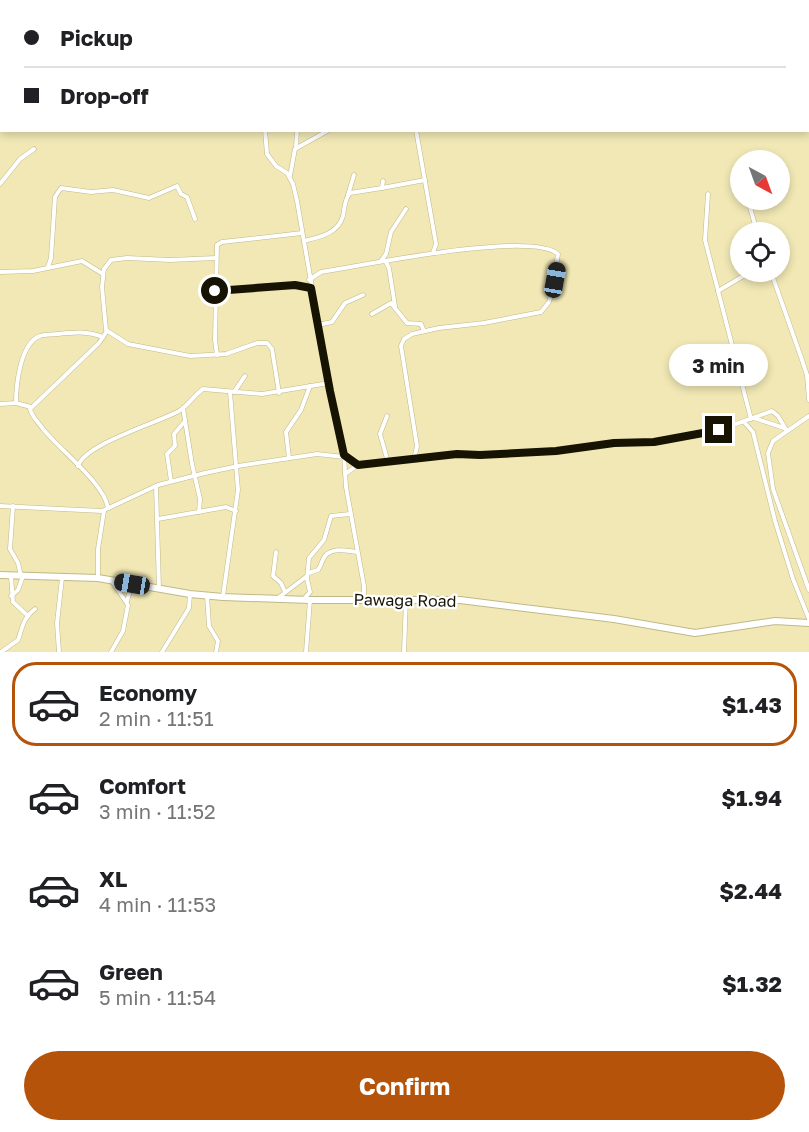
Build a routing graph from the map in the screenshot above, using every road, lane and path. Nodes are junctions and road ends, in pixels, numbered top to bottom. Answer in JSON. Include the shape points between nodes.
{"nodes":[{"id":1,"x":265,"y":132,"type":"edge"},
{"id":2,"x":297,"y":132,"type":"edge"},
{"id":3,"x":326,"y":132,"type":"edge"},
{"id":4,"x":416,"y":132,"type":"edge"},
{"id":5,"x":34,"y":149,"type":"dead end"},
{"id":6,"x":296,"y":149,"type":"junction"},
{"id":7,"x":354,"y":175,"type":"dead end"},
{"id":8,"x":290,"y":177,"type":"junction"},
{"id":9,"x":425,"y":180,"type":"junction"},
{"id":10,"x":383,"y":181,"type":"dead end"},
{"id":11,"x":0,"y":184,"type":"edge"},
{"id":12,"x":382,"y":188,"type":"junction"},
{"id":13,"x":708,"y":194,"type":"dead end"},
{"id":14,"x":348,"y":195,"type":"junction"},
{"id":15,"x":406,"y":209,"type":"dead end"},
{"id":16,"x":195,"y":219,"type":"dead end"},
{"id":17,"x":302,"y":233,"type":"junction"},
{"id":18,"x":304,"y":241,"type":"junction"},
{"id":19,"x":433,"y":253,"type":"junction"},
{"id":20,"x":216,"y":258,"type":"junction"},
{"id":21,"x":383,"y":262,"type":"junction"},
{"id":22,"x":48,"y":267,"type":"junction"},
{"id":23,"x":0,"y":272,"type":"edge"},
{"id":24,"x":103,"y":274,"type":"junction"},
{"id":25,"x":309,"y":280,"type":"junction"},
{"id":26,"x":733,"y":282,"type":"edge"},
{"id":27,"x":775,"y":282,"type":"edge"},
{"id":28,"x":311,"y":288,"type":"junction"},
{"id":29,"x":215,"y":291,"type":"junction"},
{"id":30,"x":718,"y":291,"type":"junction"},
{"id":31,"x":363,"y":295,"type":"dead end"},
{"id":32,"x":395,"y":307,"type":"junction"},
{"id":33,"x":372,"y":314,"type":"dead end"},
{"id":34,"x":318,"y":325,"type":"junction"},
{"id":35,"x":107,"y":331,"type":"junction"},
{"id":36,"x":424,"y":331,"type":"junction"},
{"id":37,"x":104,"y":337,"type":"junction"},
{"id":38,"x":217,"y":354,"type":"junction"},
{"id":39,"x":245,"y":376,"type":"dead end"},
{"id":40,"x":328,"y":383,"type":"junction"},
{"id":41,"x":809,"y":385,"type":"edge"},
{"id":42,"x":310,"y":386,"type":"junction"},
{"id":43,"x":232,"y":392,"type":"junction"},
{"id":44,"x":279,"y":393,"type":"junction"},
{"id":45,"x":809,"y":400,"type":"edge"},
{"id":46,"x":16,"y":403,"type":"junction"},
{"id":47,"x":0,"y":404,"type":"edge"},
{"id":48,"x":31,"y":407,"type":"junction"},
{"id":49,"x":183,"y":408,"type":"junction"},
{"id":50,"x":387,"y":416,"type":"dead end"},
{"id":51,"x":809,"y":416,"type":"edge"},
{"id":52,"x":752,"y":418,"type":"junction"},
{"id":53,"x":185,"y":421,"type":"junction"},
{"id":54,"x":744,"y":422,"type":"junction"},
{"id":55,"x":786,"y":430,"type":"junction"},
{"id":56,"x":344,"y":456,"type":"junction"},
{"id":57,"x":289,"y":458,"type":"junction"},
{"id":58,"x":411,"y":460,"type":"junction"},
{"id":59,"x":388,"y":462,"type":"junction"},
{"id":60,"x":238,"y":465,"type":"junction"},
{"id":61,"x":358,"y":465,"type":"junction"},
{"id":62,"x":78,"y":466,"type":"junction"},
{"id":63,"x":344,"y":475,"type":"junction"},
{"id":64,"x":195,"y":476,"type":"junction"},
{"id":65,"x":171,"y":481,"type":"junction"},
{"id":66,"x":156,"y":486,"type":"junction"},
{"id":67,"x":0,"y":506,"type":"edge"},
{"id":68,"x":13,"y":506,"type":"junction"},
{"id":69,"x":106,"y":510,"type":"junction"},
{"id":70,"x":236,"y":511,"type":"junction"},
{"id":71,"x":199,"y":512,"type":"junction"},
{"id":72,"x":350,"y":514,"type":"junction"},
{"id":73,"x":158,"y":519,"type":"junction"},
{"id":74,"x":276,"y":552,"type":"dead end"},
{"id":75,"x":357,"y":552,"type":"junction"},
{"id":76,"x":308,"y":574,"type":"junction"},
{"id":77,"x":0,"y":575,"type":"edge"},
{"id":78,"x":11,"y":576,"type":"junction"},
{"id":79,"x":22,"y":576,"type":"junction"},
{"id":80,"x":62,"y":577,"type":"junction"},
{"id":81,"x":98,"y":578,"type":"junction"},
{"id":82,"x":112,"y":581,"type":"junction"},
{"id":83,"x":132,"y":584,"type":"junction"},
{"id":84,"x":159,"y":588,"type":"junction"},
{"id":85,"x":809,"y":590,"type":"edge"},
{"id":86,"x":285,"y":592,"type":"junction"},
{"id":87,"x":190,"y":594,"type":"junction"},
{"id":88,"x":12,"y":596,"type":"junction"},
{"id":89,"x":207,"y":596,"type":"junction"},
{"id":90,"x":223,"y":597,"type":"junction"},
{"id":91,"x":278,"y":598,"type":"junction"},
{"id":92,"x":364,"y":598,"type":"junction"},
{"id":93,"x":406,"y":598,"type":"junction"},
{"id":94,"x":306,"y":600,"type":"junction"},
{"id":95,"x":127,"y":601,"type":"junction"},
{"id":96,"x":35,"y":609,"type":"dead end"},
{"id":97,"x":27,"y":615,"type":"junction"},
{"id":98,"x":809,"y":621,"type":"edge"},
{"id":99,"x":1,"y":652,"type":"edge"},
{"id":100,"x":59,"y":652,"type":"edge"},
{"id":101,"x":111,"y":652,"type":"edge"},
{"id":102,"x":162,"y":652,"type":"edge"},
{"id":103,"x":216,"y":652,"type":"edge"},
{"id":104,"x":306,"y":652,"type":"edge"},
{"id":105,"x":404,"y":652,"type":"edge"}],
"edges":[{"from":1,"to":8,"type":"street","via":[[267,154]]},
{"from":2,"to":6,"type":"street"},
{"from":3,"to":6,"type":"street"},
{"from":4,"to":9,"type":"street"},
{"from":5,"to":11,"type":"street","via":[[20,159]]},
{"from":6,"to":8,"type":"street"},
{"from":7,"to":14,"type":"street"},
{"from":8,"to":17,"type":"street"},
{"from":9,"to":12,"type":"street"},
{"from":9,"to":19,"type":"street","via":[[436,244]]},
{"from":10,"to":12,"type":"street"},
{"from":12,"to":14,"type":"street"},
{"from":13,"to":30,"type":"street","via":[[705,240]]},
{"from":14,"to":18,"type":"street","via":[[338,225],[329,234]]},
{"from":15,"to":21,"type":"street","via":[[391,232]]},
{"from":16,"to":22,"type":"street","via":[[187,197],[177,186],[149,198],[113,190],[61,188],[55,197]]},
{"from":17,"to":18,"type":"street"},
{"from":17,"to":20,"type":"street","via":[[220,242]]},
{"from":18,"to":25,"type":"street"},
{"from":19,"to":21,"type":"street"},
{"from":19,"to":36,"type":"street","via":[[513,246],[552,250],[559,258],[549,303],[541,312]]},
{"from":20,"to":24,"type":"street","via":[[117,258],[106,265]]},
{"from":20,"to":29,"type":"street"},
{"from":21,"to":25,"type":"street","via":[[321,272]]},
{"from":21,"to":32,"type":"street","via":[[389,268]]},
{"from":22,"to":23,"type":"street","via":[[33,272]]},
{"from":22,"to":24,"type":"street","via":[[82,261]]},
{"from":24,"to":35,"type":"street"},
{"from":25,"to":28,"type":"street"},
{"from":26,"to":30,"type":"street"},
{"from":27,"to":41,"type":"street"},
{"from":28,"to":29,"type":"street","via":[[295,285]]},
{"from":28,"to":34,"type":"street"},
{"from":29,"to":38,"type":"street"},
{"from":30,"to":52,"type":"street"},
{"from":31,"to":34,"type":"street","via":[[345,303],[332,322]]},
{"from":32,"to":33,"type":"street","via":[[389,303]]},
{"from":32,"to":36,"type":"street","via":[[407,323],[420,324]]},
{"from":34,"to":40,"type":"street"},
{"from":35,"to":37,"type":"street"},
{"from":35,"to":38,"type":"street","via":[[146,349],[190,356]]},
{"from":36,"to":58,"type":"street","via":[[407,336],[401,346],[417,446]]},
{"from":37,"to":46,"type":"street","via":[[70,331],[34,339],[17,379]]},
{"from":37,"to":48,"type":"street"},
{"from":38,"to":44,"type":"street","via":[[267,343],[272,349]]},
{"from":39,"to":43,"type":"street"},
{"from":40,"to":42,"type":"street"},
{"from":40,"to":56,"type":"street"},
{"from":41,"to":45,"type":"street"},
{"from":42,"to":44,"type":"street"},
{"from":42,"to":57,"type":"street","via":[[301,410],[286,432]]},
{"from":43,"to":44,"type":"street"},
{"from":43,"to":49,"type":"street","via":[[202,389]]},
{"from":43,"to":60,"type":"street"},
{"from":46,"to":47,"type":"street"},
{"from":46,"to":48,"type":"street"},
{"from":48,"to":62,"type":"street","via":[[33,416],[55,444]]},
{"from":49,"to":53,"type":"street"},
{"from":49,"to":62,"type":"street","via":[[96,448]]},
{"from":50,"to":59,"type":"street","via":[[380,434]]},
{"from":51,"to":55,"type":"street"},
{"from":52,"to":54,"type":"street"},
{"from":52,"to":55,"type":"street"},
{"from":52,"to":55,"type":"street","via":[[772,411]]},
{"from":53,"to":64,"type":"street"},
{"from":53,"to":65,"type":"street","via":[[174,434],[175,446],[167,454]]},
{"from":54,"to":58,"type":"street","via":[[686,438],[654,442]]},
{"from":54,"to":98,"type":"street","via":[[753,432],[793,579]]},
{"from":55,"to":85,"type":"street","via":[[773,441],[768,464]]},
{"from":56,"to":57,"type":"street"},
{"from":56,"to":61,"type":"street"},
{"from":56,"to":63,"type":"street"},
{"from":57,"to":60,"type":"street"},
{"from":58,"to":59,"type":"street"},
{"from":59,"to":61,"type":"street"},
{"from":60,"to":64,"type":"street"},
{"from":60,"to":70,"type":"street"},
{"from":61,"to":63,"type":"street"},
{"from":62,"to":69,"type":"street","via":[[103,493]]},
{"from":63,"to":72,"type":"street"},
{"from":64,"to":65,"type":"street"},
{"from":64,"to":71,"type":"street"},
{"from":65,"to":66,"type":"street"},
{"from":66,"to":69,"type":"street"},
{"from":66,"to":73,"type":"street"},
{"from":67,"to":68,"type":"street"},
{"from":68,"to":69,"type":"street"},
{"from":68,"to":79,"type":"street","via":[[10,549]]},
{"from":69,"to":81,"type":"street","via":[[98,549]]},
{"from":70,"to":71,"type":"street","via":[[226,507]]},
{"from":70,"to":90,"type":"street"},
{"from":71,"to":73,"type":"street"},
{"from":72,"to":75,"type":"street"},
{"from":72,"to":76,"type":"street","via":[[331,516],[324,540],[309,558]]},
{"from":73,"to":84,"type":"street"},
{"from":74,"to":86,"type":"street","via":[[273,576]]},
{"from":75,"to":76,"type":"street","via":[[331,552],[320,569]]},
{"from":75,"to":92,"type":"street"},
{"from":76,"to":86,"type":"street"},
{"from":76,"to":94,"type":"street","via":[[310,592]]},
{"from":77,"to":78,"type":"main road","name":"Pawaga Road"},
{"from":78,"to":79,"type":"main road","name":"Pawaga Road"},
{"from":78,"to":88,"type":"street"},
{"from":79,"to":80,"type":"main road","name":"Pawaga Road"},
{"from":79,"to":88,"type":"street"},
{"from":80,"to":81,"type":"main road","name":"Pawaga Road"},
{"from":80,"to":100,"type":"street","via":[[57,623]]},
{"from":81,"to":82,"type":"main road","name":"Pawaga Road"},
{"from":82,"to":83,"type":"main road","name":"Pawaga Road"},
{"from":82,"to":95,"type":"street"},
{"from":83,"to":84,"type":"main road","name":"Pawaga Road"},
{"from":83,"to":95,"type":"street"},
{"from":84,"to":87,"type":"main road","name":"Pawaga Road"},
{"from":86,"to":91,"type":"street"},
{"from":87,"to":89,"type":"main road","name":"Pawaga Road"},
{"from":87,"to":102,"type":"street","via":[[189,608]]},
{"from":88,"to":97,"type":"street"},
{"from":89,"to":90,"type":"main road","name":"Pawaga Road"},
{"from":89,"to":103,"type":"street","via":[[209,626],[218,641]]},
{"from":90,"to":91,"type":"main road","name":"Pawaga Road"},
{"from":91,"to":94,"type":"main road","name":"Pawaga Road"},
{"from":92,"to":93,"type":"main road","name":"Pawaga Road"},
{"from":92,"to":94,"type":"main road","name":"Pawaga Road"},
{"from":93,"to":98,"type":"main road","name":"Pawaga Road","via":[[498,604],[695,633],[775,621]]},
{"from":93,"to":105,"type":"street"},
{"from":94,"to":104,"type":"street"},
{"from":95,"to":101,"type":"street","via":[[123,631]]},
{"from":96,"to":97,"type":"street"},
{"from":97,"to":99,"type":"street","via":[[18,640]]}]}
